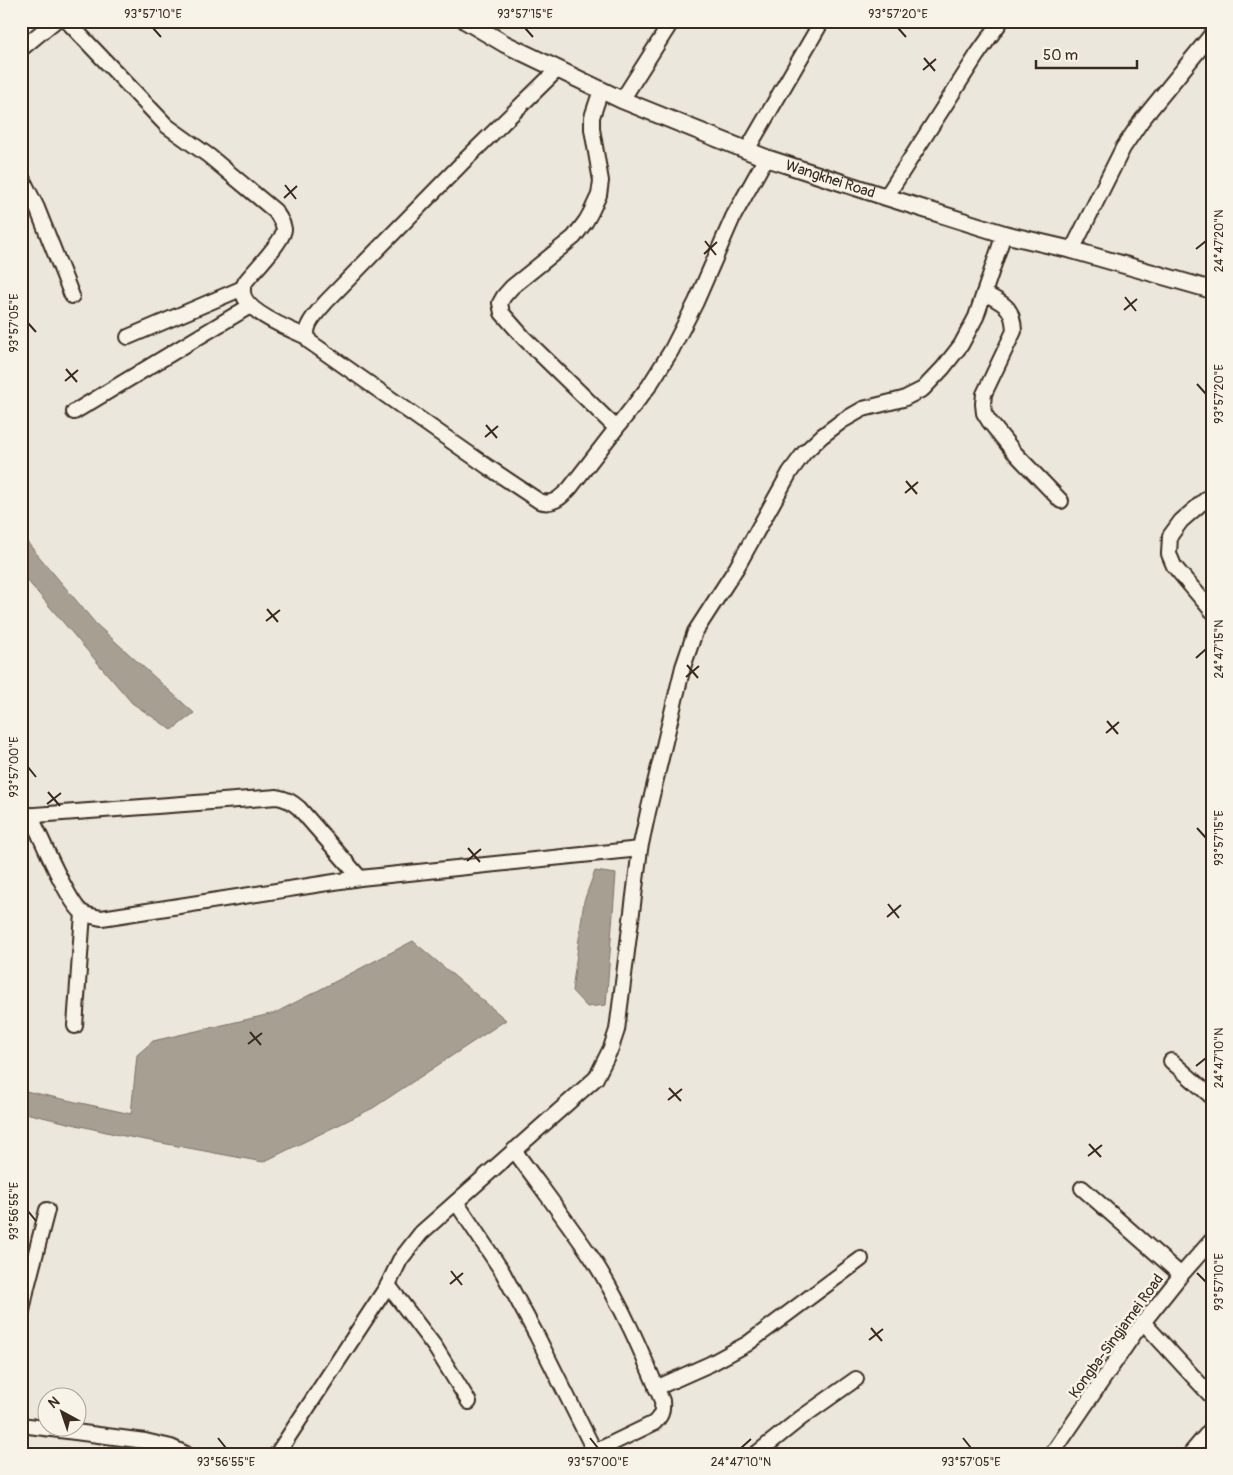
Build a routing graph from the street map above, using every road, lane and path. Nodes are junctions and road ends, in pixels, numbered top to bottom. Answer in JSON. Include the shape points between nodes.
{"nodes":[{"id":1,"x":55,"y":21,"type":"edge"},
{"id":2,"x":67,"y":21,"type":"edge"},
{"id":3,"x":466,"y":21,"type":"edge"},
{"id":4,"x":672,"y":21,"type":"edge"},
{"id":5,"x":822,"y":21,"type":"edge"},
{"id":6,"x":1001,"y":21,"type":"edge"},
{"id":7,"x":1212,"y":34,"type":"edge"},
{"id":8,"x":21,"y":49,"type":"edge"},
{"id":9,"x":557,"y":70,"type":"junction"},
{"id":10,"x":601,"y":90,"type":"junction"},
{"id":11,"x":622,"y":100,"type":"junction"},
{"id":12,"x":747,"y":150,"type":"junction"},
{"id":13,"x":766,"y":158,"type":"junction"},
{"id":14,"x":21,"y":176,"type":"edge"},
{"id":15,"x":886,"y":197,"type":"junction"},
{"id":16,"x":1004,"y":234,"type":"junction"},
{"id":17,"x":1072,"y":250,"type":"junction"},
{"id":18,"x":243,"y":288,"type":"junction"},
{"id":19,"x":1211,"y":289,"type":"edge"},
{"id":20,"x":984,"y":293,"type":"junction"},
{"id":21,"x":72,"y":296,"type":"dead end"},
{"id":22,"x":250,"y":306,"type":"junction"},
{"id":23,"x":128,"y":337,"type":"dead end"},
{"id":24,"x":307,"y":337,"type":"junction"},
{"id":25,"x":74,"y":412,"type":"dead end"},
{"id":26,"x":616,"y":428,"type":"junction"},
{"id":27,"x":1212,"y":494,"type":"edge"},
{"id":28,"x":1061,"y":501,"type":"dead end"},
{"id":29,"x":1212,"y":611,"type":"edge"},
{"id":30,"x":26,"y":816,"type":"edge"},
{"id":31,"x":640,"y":849,"type":"junction"},
{"id":32,"x":360,"y":878,"type":"junction"},
{"id":33,"x":83,"y":913,"type":"junction"},
{"id":34,"x":75,"y":1026,"type":"dead end"},
{"id":35,"x":1170,"y":1061,"type":"dead end"},
{"id":36,"x":1212,"y":1097,"type":"edge"},
{"id":37,"x":514,"y":1150,"type":"junction"},
{"id":38,"x":1082,"y":1188,"type":"dead end"},
{"id":39,"x":456,"y":1202,"type":"junction"},
{"id":40,"x":47,"y":1210,"type":"dead end"},
{"id":41,"x":1212,"y":1240,"type":"edge"},
{"id":42,"x":861,"y":1259,"type":"dead end"},
{"id":43,"x":1182,"y":1275,"type":"junction"},
{"id":44,"x":388,"y":1285,"type":"junction"},
{"id":45,"x":21,"y":1316,"type":"edge"},
{"id":46,"x":1143,"y":1322,"type":"junction"},
{"id":47,"x":856,"y":1379,"type":"dead end"},
{"id":48,"x":656,"y":1388,"type":"junction"},
{"id":49,"x":1212,"y":1396,"type":"edge"},
{"id":50,"x":470,"y":1402,"type":"dead end"},
{"id":51,"x":21,"y":1425,"type":"edge"},
{"id":52,"x":1212,"y":1428,"type":"edge"},
{"id":53,"x":594,"y":1453,"type":"edge"},
{"id":54,"x":186,"y":1454,"type":"edge"},
{"id":55,"x":277,"y":1454,"type":"edge"},
{"id":56,"x":756,"y":1454,"type":"edge"},
{"id":57,"x":1052,"y":1454,"type":"edge"},
{"id":58,"x":1190,"y":1454,"type":"edge"}],
"edges":[{"from":1,"to":8,"type":"street"},
{"from":2,"to":18,"type":"street","via":[[166,126],[216,162],[275,211],[282,221],[284,230],[280,240]]},
{"from":3,"to":9,"type":"main road","name":"Wangkhei Road"},
{"from":4,"to":11,"type":"street"},
{"from":5,"to":12,"type":"street"},
{"from":6,"to":15,"type":"street"},
{"from":7,"to":17,"type":"street","via":[[1123,148]]},
{"from":9,"to":10,"type":"main road","name":"Wangkhei Road"},
{"from":9,"to":24,"type":"street","via":[[326,302],[307,328]]},
{"from":10,"to":11,"type":"main road","name":"Wangkhei Road"},
{"from":10,"to":26,"type":"street","via":[[592,117],[592,129],[601,181],[591,212],[574,237],[512,287],[500,303],[502,313],[524,338]]},
{"from":11,"to":12,"type":"main road","name":"Wangkhei Road"},
{"from":12,"to":13,"type":"main road","name":"Wangkhei Road"},
{"from":13,"to":15,"type":"main road","name":"Wangkhei Road"},
{"from":13,"to":26,"type":"street","via":[[733,217],[671,351]]},
{"from":14,"to":21,"type":"street"},
{"from":15,"to":16,"type":"main road","name":"Wangkhei Road"},
{"from":16,"to":17,"type":"main road","name":"Wangkhei Road"},
{"from":16,"to":20,"type":"street"},
{"from":17,"to":19,"type":"main road","name":"Wangkhei Road"},
{"from":18,"to":22,"type":"street","via":[[243,296]]},
{"from":18,"to":23,"type":"street"},
{"from":20,"to":28,"type":"street","via":[[1007,305],[1014,319],[1014,330],[984,394],[984,413],[1014,452]]},
{"from":20,"to":31,"type":"street","via":[[961,345],[923,389],[903,399],[863,409],[842,421],[804,453],[790,472],[737,567],[695,632],[683,667]]},
{"from":22,"to":24,"type":"street","via":[[283,327]]},
{"from":22,"to":25,"type":"street"},
{"from":24,"to":26,"type":"street","via":[[320,350],[480,462],[546,504],[554,502],[570,488]]},
{"from":27,"to":29,"type":"street","via":[[1181,521],[1170,536],[1169,554],[1174,566]]},
{"from":30,"to":32,"type":"street","via":[[277,797],[294,802]]},
{"from":30,"to":33,"type":"street","via":[[67,893]]},
{"from":31,"to":32,"type":"street"},
{"from":31,"to":37,"type":"street","via":[[617,1030],[611,1048],[596,1078]]},
{"from":32,"to":33,"type":"street","via":[[102,918]]},
{"from":33,"to":34,"type":"street"},
{"from":35,"to":36,"type":"street"},
{"from":37,"to":39,"type":"street"},
{"from":37,"to":48,"type":"street","via":[[610,1288]]},
{"from":38,"to":43,"type":"street"},
{"from":39,"to":44,"type":"street","via":[[421,1233],[400,1260]]},
{"from":39,"to":53,"type":"street","via":[[502,1272]]},
{"from":40,"to":45,"type":"street"},
{"from":41,"to":43,"type":"street","name":"Kongba-Singjamei Road"},
{"from":42,"to":48,"type":"street","via":[[747,1344]]},
{"from":43,"to":46,"type":"street","name":"Kongba-Singjamei Road"},
{"from":44,"to":50,"type":"street","via":[[435,1347]]},
{"from":44,"to":55,"type":"street"},
{"from":46,"to":49,"type":"street"},
{"from":46,"to":57,"type":"street","name":"Kongba-Singjamei Road"},
{"from":47,"to":56,"type":"street"},
{"from":48,"to":53,"type":"street","via":[[662,1402],[661,1416]]},
{"from":51,"to":54,"type":"street","via":[[145,1441]]},
{"from":52,"to":58,"type":"street"}]}
